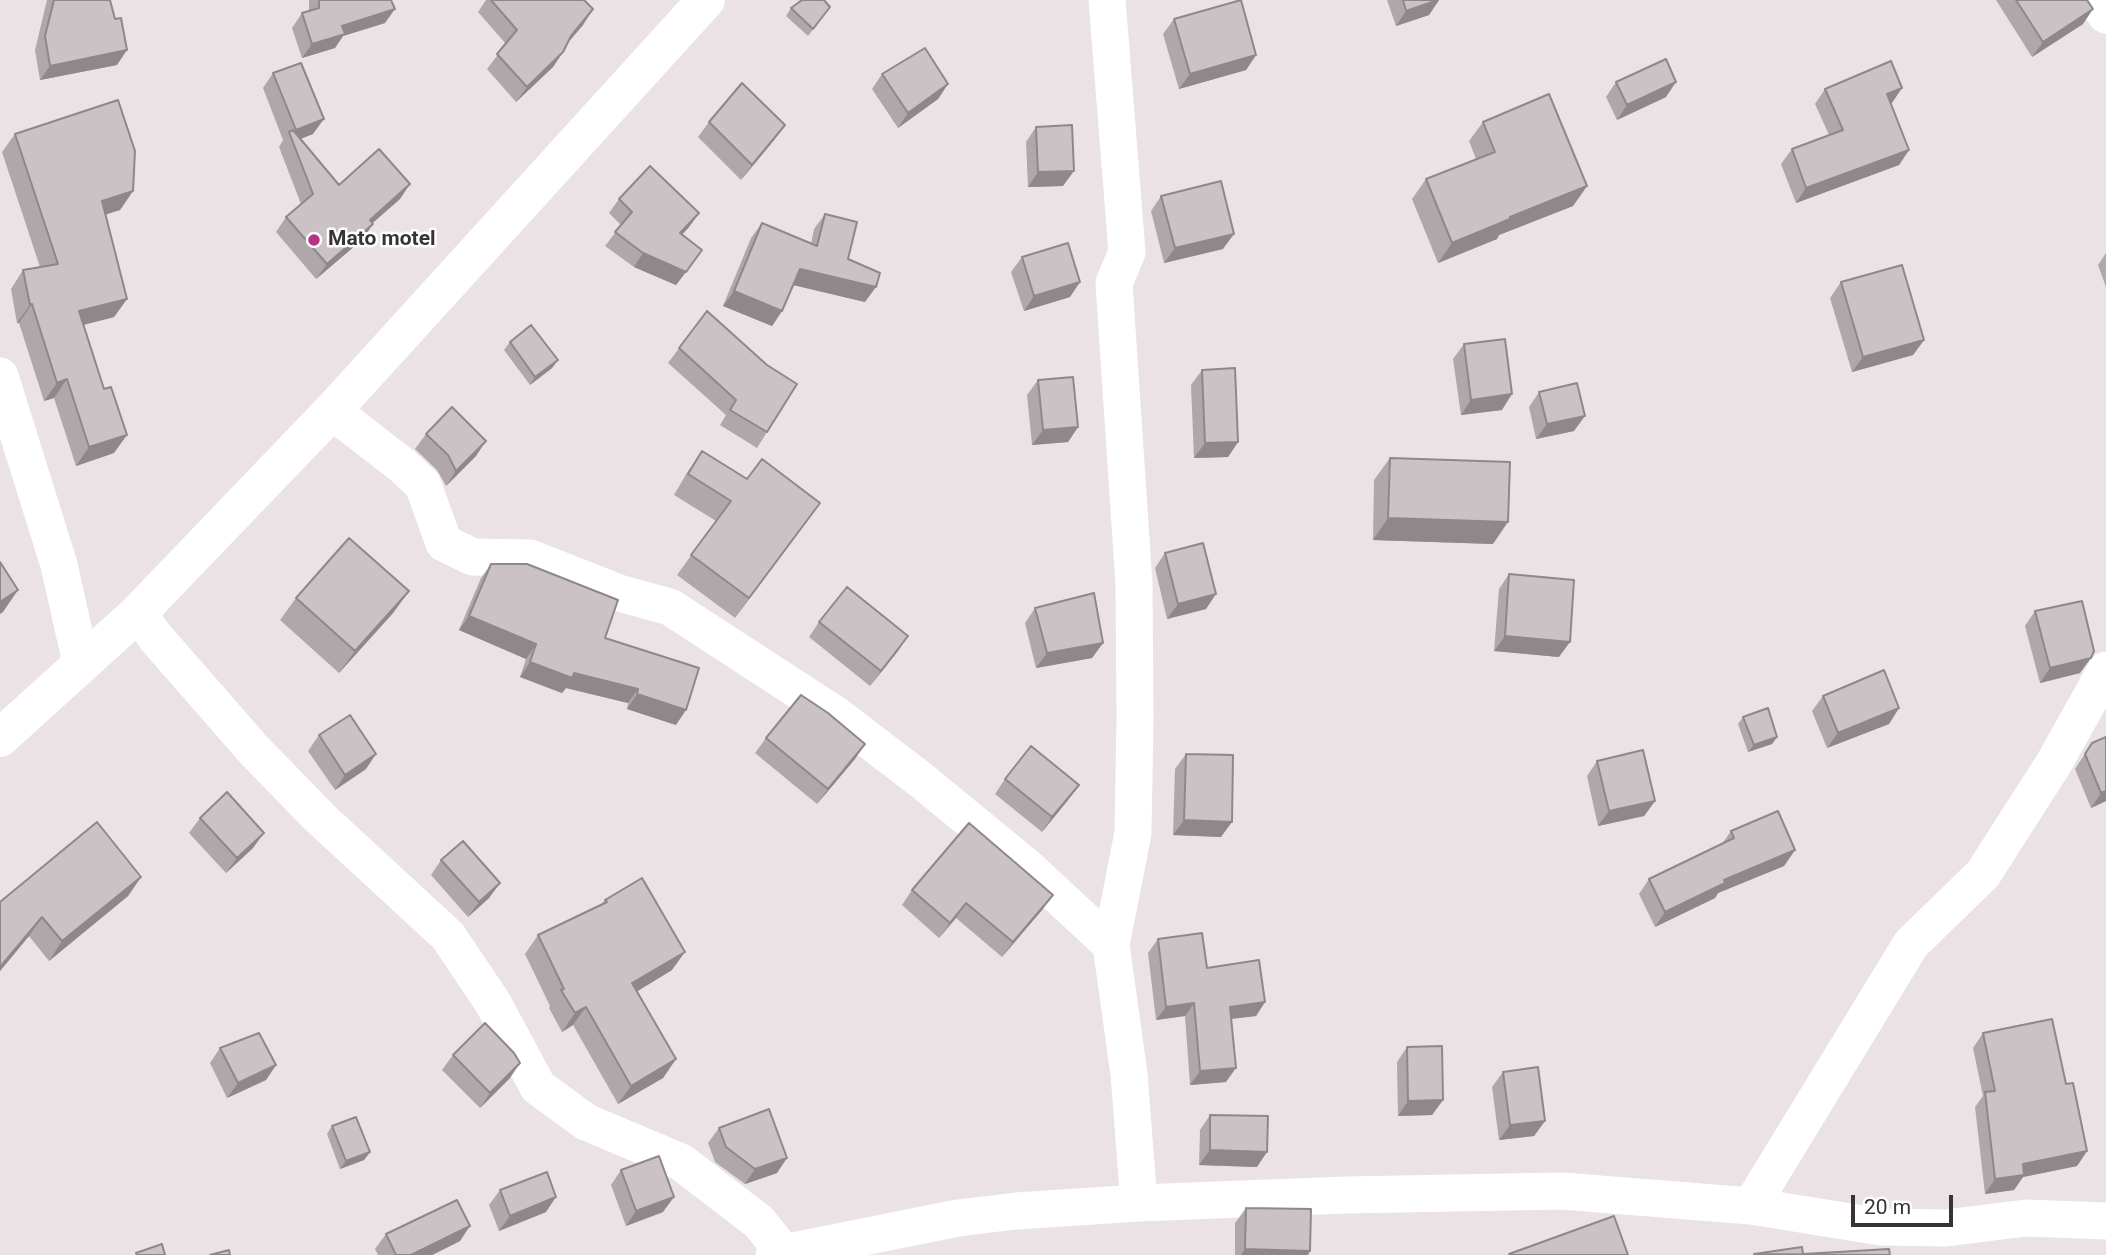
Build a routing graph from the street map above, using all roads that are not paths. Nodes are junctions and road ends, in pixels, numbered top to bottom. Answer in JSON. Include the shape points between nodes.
{"nodes":[{"id":1,"x":706,"y":0,"type":"edge"},
{"id":2,"x":1107,"y":0,"type":"edge"},
{"id":3,"x":2095,"y":0,"type":"edge"},
{"id":4,"x":2106,"y":15,"type":"edge"},
{"id":5,"x":0,"y":376,"type":"edge"},
{"id":6,"x":332,"y":411,"type":"junction"},
{"id":7,"x":138,"y":613,"type":"junction"},
{"id":8,"x":81,"y":663,"type":"junction"},
{"id":9,"x":2106,"y":670,"type":"edge"},
{"id":10,"x":0,"y":738,"type":"edge"},
{"id":11,"x":1111,"y":945,"type":"junction"},
{"id":12,"x":1139,"y":1203,"type":"junction"},
{"id":13,"x":1751,"y":1206,"type":"junction"},
{"id":14,"x":2106,"y":1221,"type":"edge"},
{"id":15,"x":779,"y":1254,"type":"edge"}],
"edges":[{"from":1,"to":6,"type":"main road"},
{"from":2,"to":11,"type":"street","via":[[1127,252],[1114,283],[1134,584],[1135,718],[1133,833]]},
{"from":3,"to":4,"type":"street"},
{"from":5,"to":8,"type":"street","via":[[59,565]]},
{"from":6,"to":7,"type":"main road"},
{"from":6,"to":11,"type":"street","via":[[423,485],[444,543],[473,557],[530,558],[619,593],[670,607],[836,715],[921,780],[1027,867]]},
{"from":7,"to":8,"type":"main road"},
{"from":7,"to":15,"type":"street","via":[[253,749],[448,936],[493,1003],[538,1087],[586,1122],[681,1161],[759,1222]]},
{"from":8,"to":10,"type":"main road"},
{"from":9,"to":13,"type":"street","via":[[1983,874],[1910,944]]},
{"from":11,"to":12,"type":"street","via":[[1129,1074]]},
{"from":12,"to":13,"type":"street","via":[[1562,1191]]},
{"from":12,"to":15,"type":"street","via":[[958,1218]]},
{"from":13,"to":14,"type":"street","via":[[1881,1227],[1946,1228],[2026,1218]]}]}
